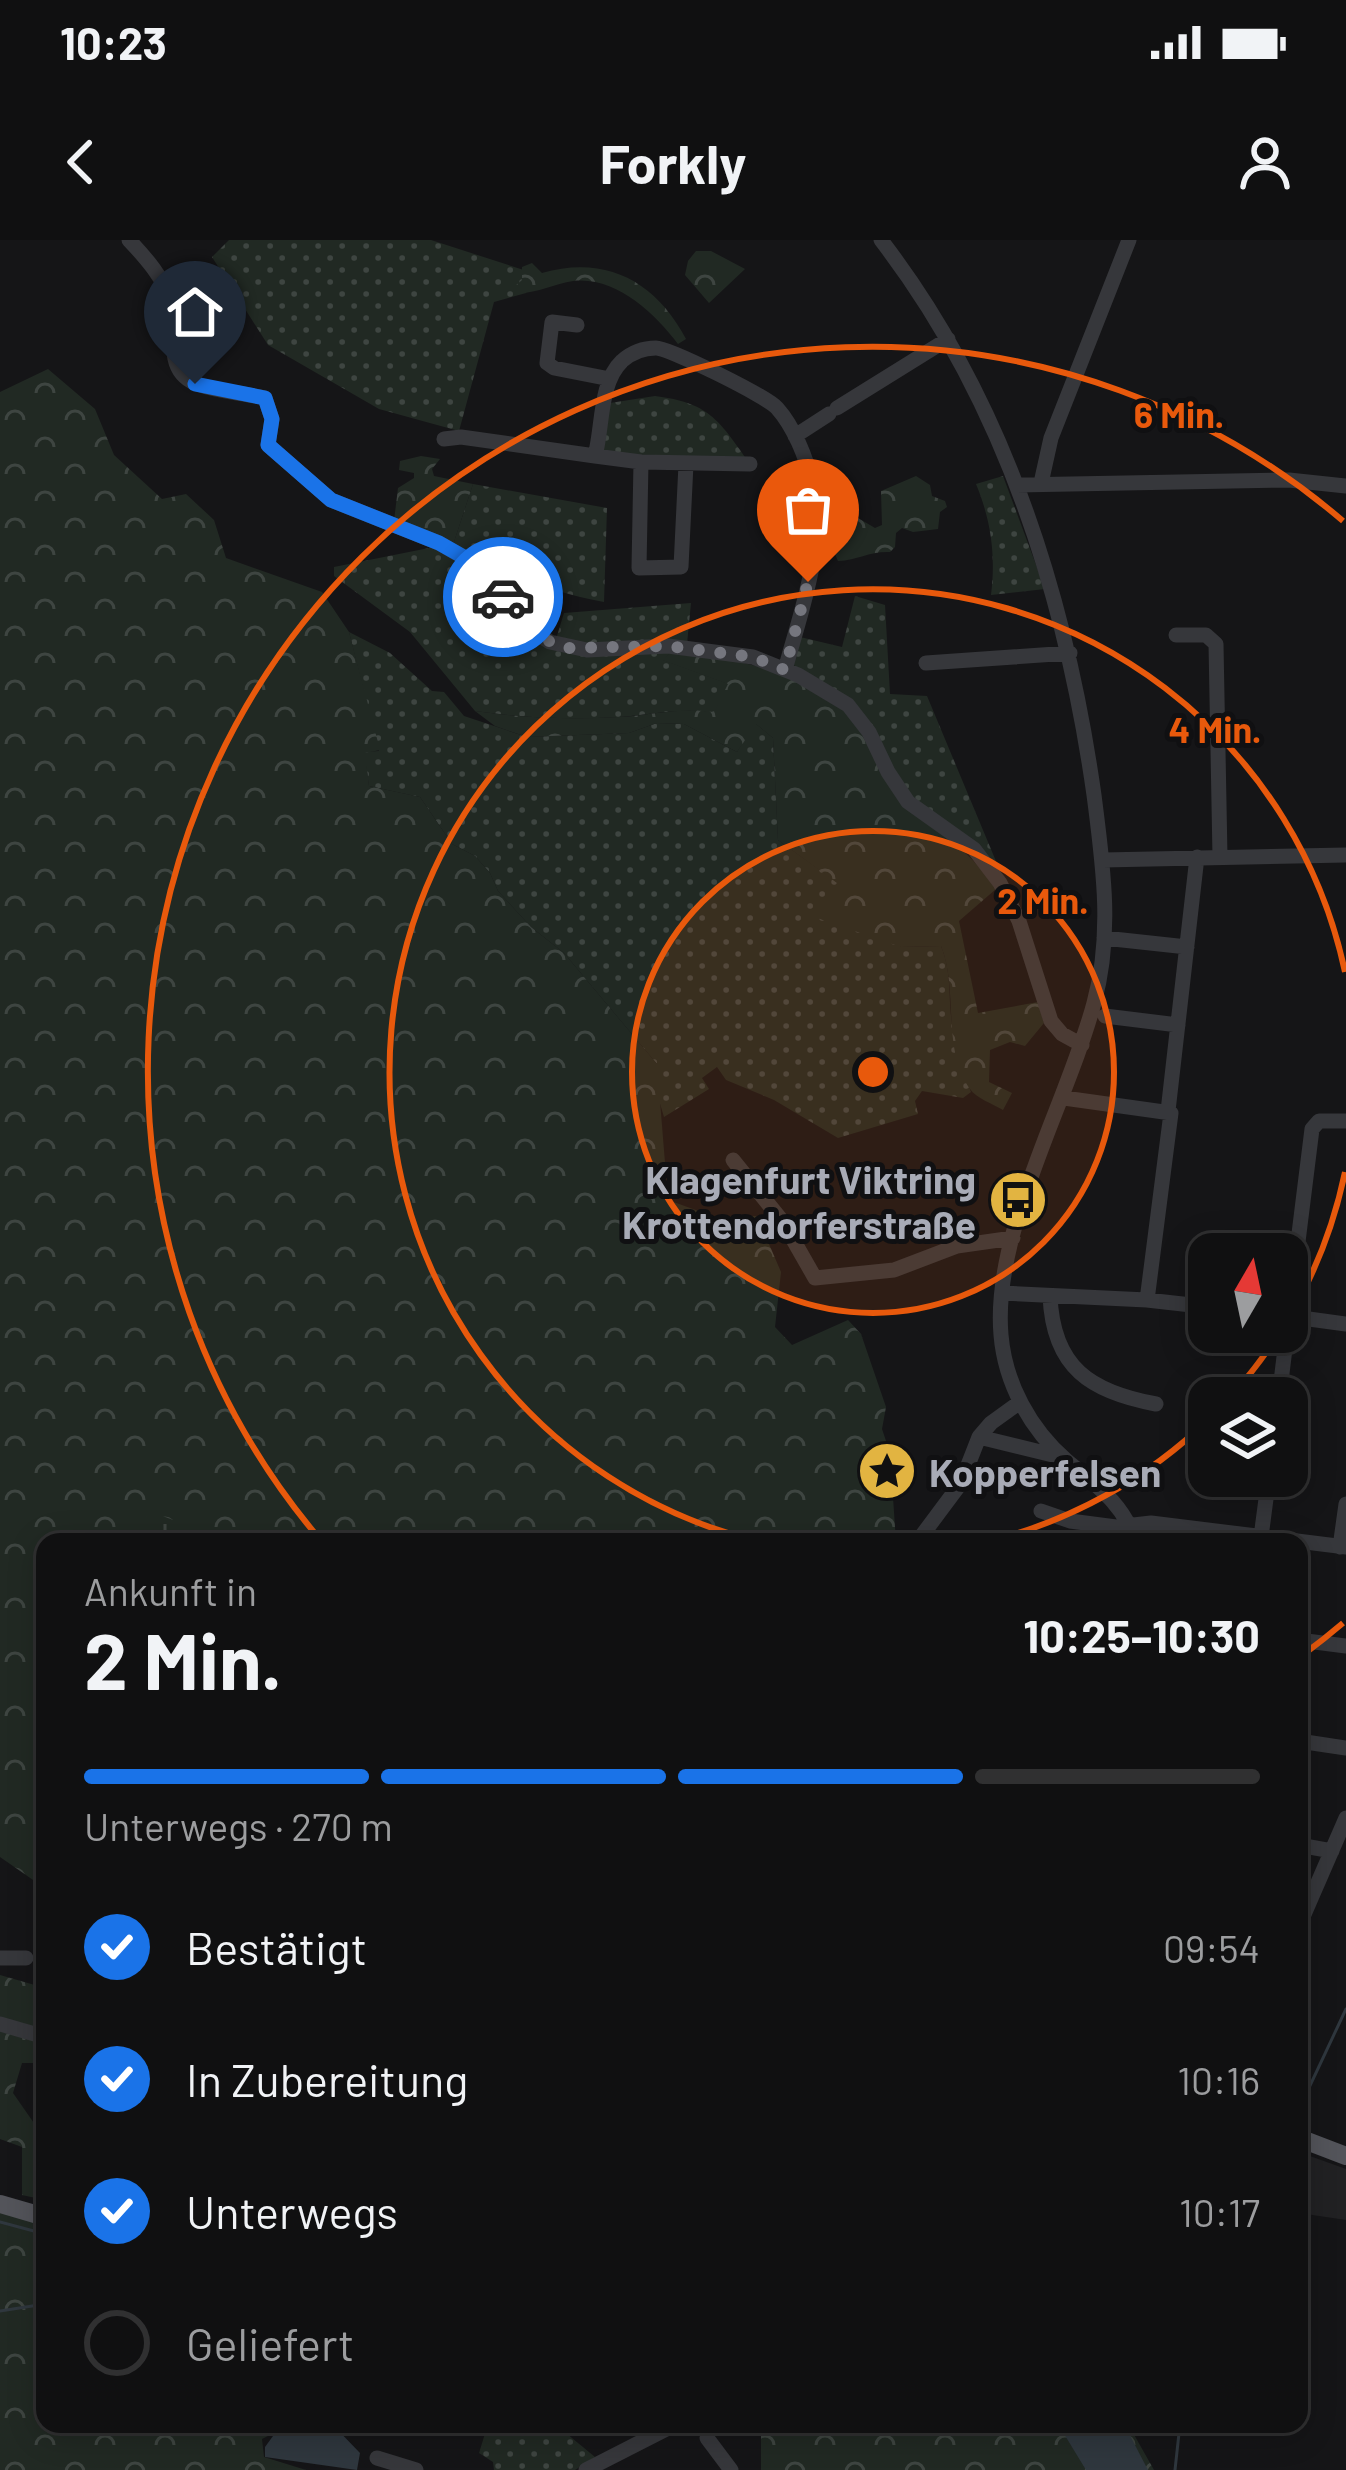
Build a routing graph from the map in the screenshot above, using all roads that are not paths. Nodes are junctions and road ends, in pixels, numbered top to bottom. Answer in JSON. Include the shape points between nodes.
{"nodes":[{"id":1,"x":129,"y":240,"type":"edge"},
{"id":2,"x":881,"y":240,"type":"edge"},
{"id":3,"x":1129,"y":240,"type":"edge"},
{"id":4,"x":577,"y":326,"type":"dead end"},
{"id":5,"x":948,"y":339,"type":"junction"},
{"id":6,"x":610,"y":379,"type":"junction"},
{"id":7,"x":795,"y":436,"type":"junction"},
{"id":8,"x":445,"y":439,"type":"dead end"},
{"id":9,"x":595,"y":456,"type":"junction"},
{"id":10,"x":641,"y":462,"type":"junction"},
{"id":11,"x":686,"y":464,"type":"junction"},
{"id":12,"x":750,"y":464,"type":"dead end"},
{"id":13,"x":1041,"y":483,"type":"junction"},
{"id":14,"x":1017,"y":485,"type":"junction"},
{"id":15,"x":1346,"y":486,"type":"edge"},
{"id":16,"x":1176,"y":635,"type":"dead end"},
{"id":17,"x":1070,"y":653,"type":"junction"},
{"id":18,"x":926,"y":663,"type":"dead end"},
{"id":19,"x":785,"y":670,"type":"junction"},
{"id":20,"x":1346,"y":856,"type":"edge"},
{"id":21,"x":1198,"y":857,"type":"junction"},
{"id":22,"x":1220,"y":857,"type":"junction"},
{"id":23,"x":1102,"y":860,"type":"junction"},
{"id":24,"x":1105,"y":938,"type":"junction"},
{"id":25,"x":1187,"y":947,"type":"junction"},
{"id":26,"x":1105,"y":1016,"type":"dead end"},
{"id":27,"x":1178,"y":1025,"type":"junction"},
{"id":28,"x":1082,"y":1045,"type":"junction"},
{"id":29,"x":1064,"y":1098,"type":"junction"},
{"id":30,"x":1168,"y":1112,"type":"junction"},
{"id":31,"x":1346,"y":1121,"type":"edge"},
{"id":32,"x":733,"y":1160,"type":"dead end"},
{"id":33,"x":1299,"y":1233,"type":"edge"},
{"id":34,"x":1013,"y":1238,"type":"junction"},
{"id":35,"x":1002,"y":1293,"type":"junction"},
{"id":36,"x":1051,"y":1296,"type":"junction"},
{"id":37,"x":1147,"y":1300,"type":"junction"},
{"id":38,"x":1188,"y":1305,"type":"edge"},
{"id":39,"x":1308,"y":1324,"type":"edge"},
{"id":40,"x":1346,"y":1324,"type":"edge"},
{"id":41,"x":1020,"y":1402,"type":"junction"},
{"id":42,"x":1156,"y":1404,"type":"dead end"},
{"id":43,"x":979,"y":1437,"type":"junction"},
{"id":44,"x":1064,"y":1458,"type":"junction"},
{"id":45,"x":1266,"y":1497,"type":"edge"},
{"id":46,"x":1346,"y":1504,"type":"edge"},
{"id":47,"x":1041,"y":1511,"type":"dead end"},
{"id":48,"x":924,"y":1533,"type":"edge"},
{"id":49,"x":1128,"y":1533,"type":"edge"},
{"id":50,"x":1132,"y":1533,"type":"edge"},
{"id":51,"x":1135,"y":1533,"type":"edge"},
{"id":52,"x":1229,"y":1533,"type":"edge"},
{"id":53,"x":1262,"y":1533,"type":"edge"},
{"id":54,"x":1308,"y":1543,"type":"edge"},
{"id":55,"x":1343,"y":1547,"type":"edge"},
{"id":56,"x":1308,"y":1641,"type":"edge"},
{"id":57,"x":1346,"y":1646,"type":"edge"},
{"id":58,"x":1308,"y":1742,"type":"edge"},
{"id":59,"x":1346,"y":1748,"type":"edge"},
{"id":60,"x":1346,"y":1818,"type":"edge"},
{"id":61,"x":1308,"y":1847,"type":"edge"},
{"id":62,"x":1332,"y":1851,"type":"junction"},
{"id":63,"x":1308,"y":1906,"type":"edge"},
{"id":64,"x":0,"y":1958,"type":"edge"},
{"id":65,"x":26,"y":1958,"type":"dead end"},
{"id":66,"x":0,"y":2024,"type":"edge"},
{"id":67,"x":36,"y":2035,"type":"edge"},
{"id":68,"x":1308,"y":2142,"type":"edge"},
{"id":69,"x":1346,"y":2156,"type":"edge"},
{"id":70,"x":0,"y":2204,"type":"edge"},
{"id":71,"x":36,"y":2214,"type":"edge"},
{"id":72,"x":657,"y":2433,"type":"edge"},
{"id":73,"x":704,"y":2433,"type":"edge"},
{"id":74,"x":377,"y":2458,"type":"dead end"},
{"id":75,"x":725,"y":2463,"type":"edge"},
{"id":76,"x":416,"y":2470,"type":"edge"},
{"id":77,"x":586,"y":2470,"type":"edge"}],
"edges":[{"from":1,"to":19,"type":"street","via":[[167,292],[179,370],[195,384],[265,398],[268,445],[322,495],[469,560],[550,642],[732,653]]},
{"from":2,"to":5,"type":"street"},
{"from":3,"to":13,"type":"street"},
{"from":4,"to":6,"type":"street","via":[[552,322],[548,363]]},
{"from":5,"to":7,"type":"street"},
{"from":5,"to":14,"type":"street"},
{"from":6,"to":7,"type":"street","via":[[632,354],[669,350],[763,394]]},
{"from":6,"to":9,"type":"street"},
{"from":7,"to":19,"type":"street","via":[[817,526]]},
{"from":8,"to":9,"type":"street"},
{"from":9,"to":10,"type":"street"},
{"from":10,"to":11,"type":"street"},
{"from":10,"to":11,"type":"street","via":[[638,568],[681,567]]},
{"from":11,"to":12,"type":"street"},
{"from":13,"to":14,"type":"street"},
{"from":13,"to":15,"type":"street"},
{"from":14,"to":17,"type":"street"},
{"from":16,"to":22,"type":"street","via":[[1206,635],[1216,644]]},
{"from":17,"to":18,"type":"street"},
{"from":17,"to":23,"type":"street"},
{"from":19,"to":28,"type":"street","via":[[848,705],[908,802],[985,861],[1018,921],[1051,1022]]},
{"from":20,"to":22,"type":"street"},
{"from":21,"to":22,"type":"street"},
{"from":21,"to":23,"type":"street"},
{"from":21,"to":25,"type":"street"},
{"from":23,"to":24,"type":"street"},
{"from":24,"to":25,"type":"street"},
{"from":24,"to":28,"type":"street"},
{"from":25,"to":27,"type":"street"},
{"from":26,"to":27,"type":"street"},
{"from":27,"to":30,"type":"street"},
{"from":28,"to":29,"type":"street"},
{"from":29,"to":30,"type":"street"},
{"from":29,"to":34,"type":"street"},
{"from":30,"to":37,"type":"street"},
{"from":31,"to":33,"type":"street","via":[[1324,1120],[1312,1129]]},
{"from":32,"to":34,"type":"street","via":[[776,1211],[814,1278],[894,1270],[957,1246]]},
{"from":34,"to":35,"type":"street"},
{"from":35,"to":36,"type":"street"},
{"from":35,"to":41,"type":"street","via":[[1003,1352]]},
{"from":36,"to":37,"type":"street"},
{"from":36,"to":42,"type":"street","via":[[1056,1332],[1089,1382]]},
{"from":37,"to":38,"type":"street"},
{"from":39,"to":40,"type":"street"},
{"from":41,"to":43,"type":"street"},
{"from":41,"to":44,"type":"street"},
{"from":43,"to":44,"type":"street"},
{"from":43,"to":48,"type":"street","via":[[961,1483]]},
{"from":44,"to":50,"type":"street","via":[[1107,1492]]},
{"from":45,"to":53,"type":"street"},
{"from":46,"to":55,"type":"street"},
{"from":47,"to":49,"type":"street"},
{"from":51,"to":52,"type":"street","via":[[1150,1523]]},
{"from":54,"to":55,"type":"street"},
{"from":56,"to":57,"type":"street"},
{"from":58,"to":59,"type":"street"},
{"from":60,"to":62,"type":"street"},
{"from":61,"to":62,"type":"street"},
{"from":62,"to":63,"type":"street"},
{"from":64,"to":65,"type":"street"},
{"from":66,"to":67,"type":"street"},
{"from":68,"to":69,"type":"main road"},
{"from":70,"to":71,"type":"main road"},
{"from":72,"to":77,"type":"street"},
{"from":73,"to":75,"type":"street"},
{"from":74,"to":76,"type":"street"}]}
